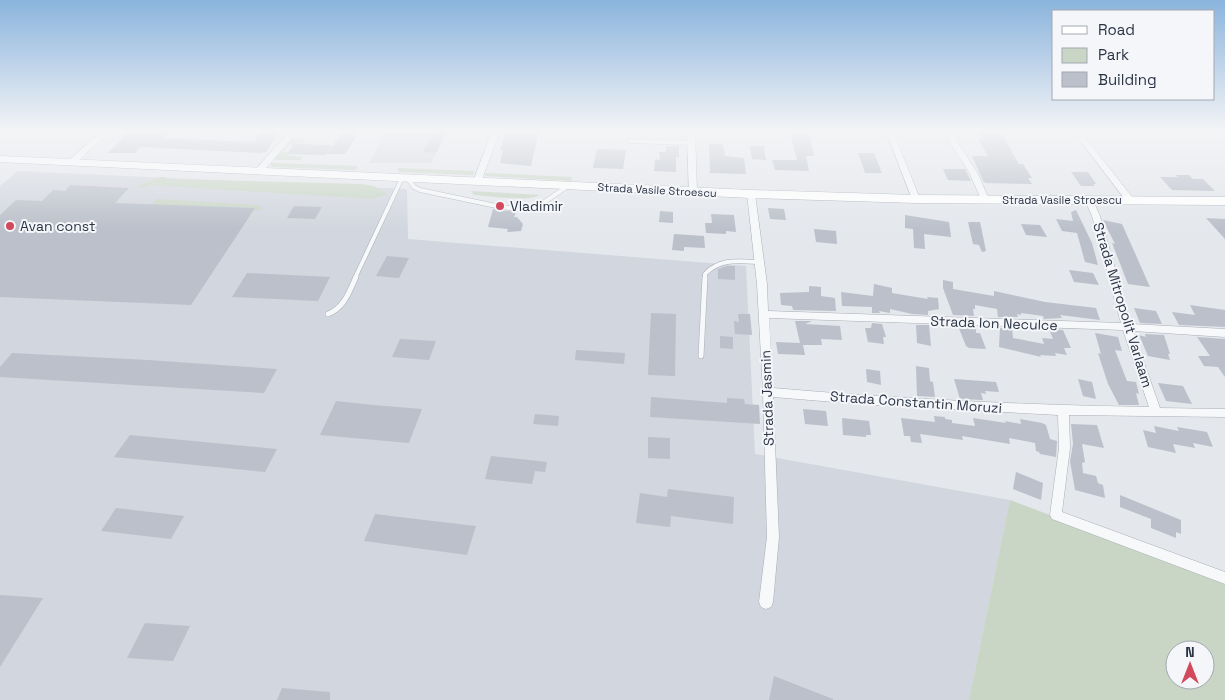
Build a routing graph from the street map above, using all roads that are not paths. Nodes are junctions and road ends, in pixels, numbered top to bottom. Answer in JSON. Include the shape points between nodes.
{"nodes":[{"id":1,"x":103,"y":164,"type":"edge"},
{"id":2,"x":265,"y":164,"type":"edge"},
{"id":3,"x":484,"y":164,"type":"edge"},
{"id":4,"x":692,"y":164,"type":"edge"},
{"id":5,"x":902,"y":164,"type":"edge"},
{"id":6,"x":968,"y":164,"type":"edge"},
{"id":7,"x":1102,"y":164,"type":"edge"},
{"id":8,"x":258,"y":172,"type":"junction"},
{"id":9,"x":405,"y":178,"type":"junction"},
{"id":10,"x":477,"y":182,"type":"junction"},
{"id":11,"x":568,"y":186,"type":"junction"},
{"id":12,"x":693,"y":192,"type":"junction"},
{"id":13,"x":751,"y":194,"type":"junction"},
{"id":14,"x":916,"y":199,"type":"junction"},
{"id":15,"x":985,"y":199,"type":"junction"},
{"id":16,"x":1089,"y":200,"type":"junction"},
{"id":17,"x":1130,"y":200,"type":"junction"},
{"id":18,"x":1225,"y":201,"type":"edge"},
{"id":19,"x":760,"y":262,"type":"junction"},
{"id":20,"x":328,"y":314,"type":"dead end"},
{"id":21,"x":764,"y":314,"type":"junction"},
{"id":22,"x":1127,"y":327,"type":"junction"},
{"id":23,"x":1225,"y":332,"type":"edge"},
{"id":24,"x":701,"y":356,"type":"dead end"},
{"id":25,"x":768,"y":392,"type":"junction"},
{"id":26,"x":1063,"y":410,"type":"junction"},
{"id":27,"x":1156,"y":411,"type":"junction"},
{"id":28,"x":1225,"y":413,"type":"edge"},
{"id":29,"x":1225,"y":578,"type":"edge"},
{"id":30,"x":766,"y":602,"type":"dead end"}],
"edges":[{"from":1,"to":8,"type":"main road","name":"Strada Vasile Stroescu"},
{"from":2,"to":8,"type":"street"},
{"from":3,"to":10,"type":"street"},
{"from":4,"to":12,"type":"street"},
{"from":5,"to":14,"type":"street"},
{"from":6,"to":15,"type":"street"},
{"from":7,"to":17,"type":"street"},
{"from":8,"to":9,"type":"main road","name":"Strada Vasile Stroescu"},
{"from":9,"to":10,"type":"main road","name":"Strada Vasile Stroescu"},
{"from":9,"to":11,"type":"lane","via":[[420,190],[486,206],[525,209],[536,206]]},
{"from":9,"to":20,"type":"lane","via":[[344,302]]},
{"from":10,"to":11,"type":"main road","name":"Strada Vasile Stroescu"},
{"from":11,"to":12,"type":"main road","name":"Strada Vasile Stroescu"},
{"from":12,"to":13,"type":"main road","name":"Strada Vasile Stroescu"},
{"from":13,"to":14,"type":"main road","name":"Strada Vasile Stroescu"},
{"from":13,"to":19,"type":"street","name":"Strada Jasmin"},
{"from":14,"to":15,"type":"main road","name":"Strada Vasile Stroescu"},
{"from":15,"to":16,"type":"main road","name":"Strada Vasile Stroescu"},
{"from":16,"to":17,"type":"main road","name":"Strada Vasile Stroescu"},
{"from":16,"to":22,"type":"street","name":"Strada Mitropolit Varlaam"},
{"from":17,"to":18,"type":"main road","name":"Strada Vasile Stroescu"},
{"from":19,"to":21,"type":"street","name":"Strada Jasmin"},
{"from":19,"to":24,"type":"lane","via":[[721,262],[711,266],[705,274]]},
{"from":21,"to":22,"type":"street","name":"Strada Ion Neculce"},
{"from":21,"to":25,"type":"street","name":"Strada Jasmin"},
{"from":22,"to":23,"type":"street","name":"Strada Ion Neculce"},
{"from":22,"to":27,"type":"street","name":"Strada Mitropolit Varlaam"},
{"from":25,"to":26,"type":"street","name":"Strada Constantin Moruzi"},
{"from":25,"to":30,"type":"street","name":"Strada Jasmin","via":[[773,537]]},
{"from":26,"to":27,"type":"street","name":"Strada Constantin Moruzi"},
{"from":26,"to":29,"type":"street","via":[[1065,438],[1056,515]]},
{"from":27,"to":28,"type":"street","name":"Strada Constantin Moruzi"}]}
